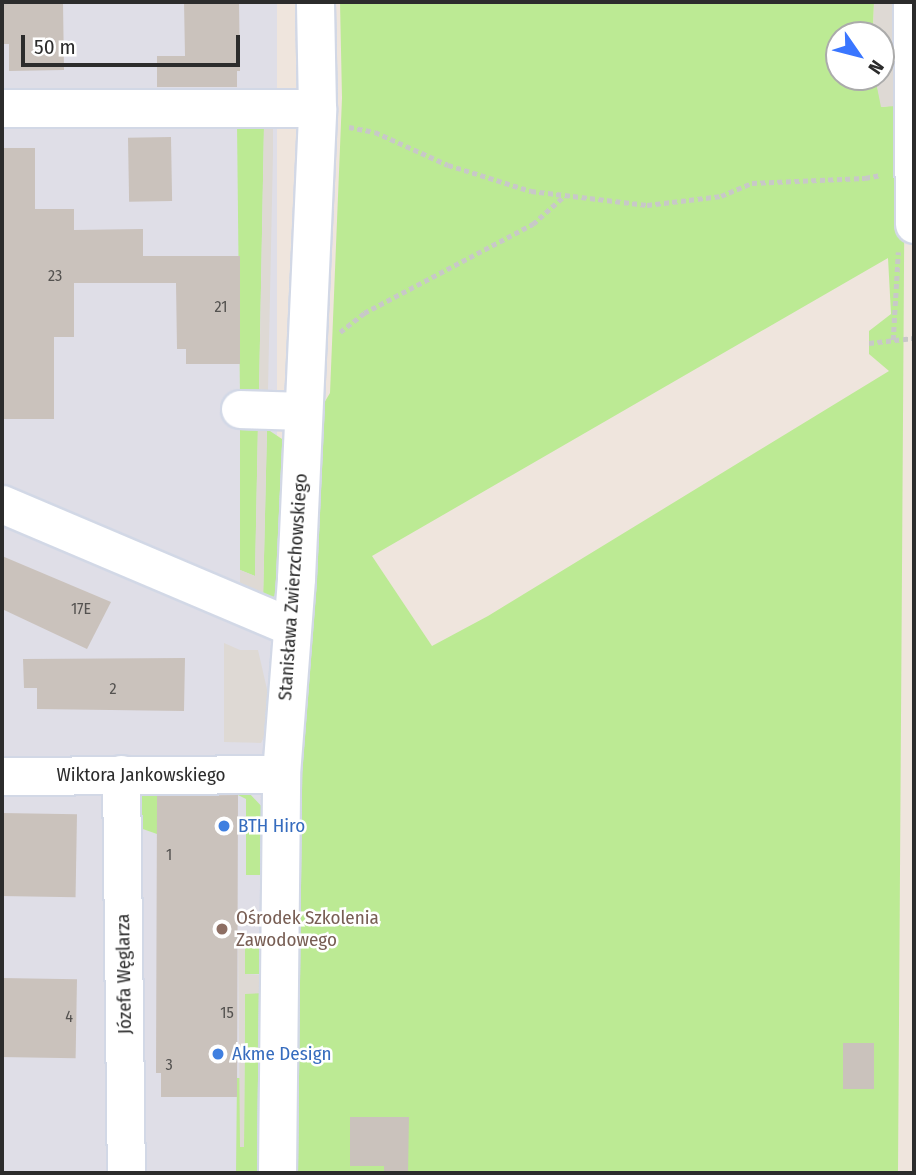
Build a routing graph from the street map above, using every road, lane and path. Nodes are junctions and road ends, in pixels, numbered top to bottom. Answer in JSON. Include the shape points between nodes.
{"nodes":[{"id":1,"x":315,"y":2,"type":"edge"},
{"id":2,"x":912,"y":2,"type":"edge"},
{"id":3,"x":914,"y":52,"type":"edge"},
{"id":4,"x":2,"y":108,"type":"edge"},
{"id":5,"x":316,"y":113,"type":"junction"},
{"id":6,"x":890,"y":169,"type":"dead end"},
{"id":7,"x":565,"y":195,"type":"junction"},
{"id":8,"x":914,"y":224,"type":"edge"},
{"id":9,"x":914,"y":338,"type":"edge"},
{"id":10,"x":306,"y":343,"type":"junction"},
{"id":11,"x":869,"y":343,"type":"dead end"},
{"id":12,"x":240,"y":409,"type":"dead end"},
{"id":13,"x":303,"y":411,"type":"junction"},
{"id":14,"x":2,"y":504,"type":"edge"},
{"id":15,"x":290,"y":626,"type":"junction"},
{"id":16,"x":281,"y":774,"type":"junction"},
{"id":17,"x":121,"y":775,"type":"junction"},
{"id":18,"x":2,"y":776,"type":"edge"},
{"id":19,"x":126,"y":1173,"type":"edge"},
{"id":20,"x":277,"y":1173,"type":"edge"}],
"edges":[{"from":1,"to":5,"type":"street","name":"Stanisława Zwierzchowskiego"},
{"from":2,"to":3,"type":"street"},
{"from":3,"to":8,"type":"street"},
{"from":4,"to":5,"type":"street"},
{"from":5,"to":7,"type":"path","via":[[375,132],[448,165],[531,191]]},
{"from":5,"to":10,"type":"street","name":"Stanisława Zwierzchowskiego"},
{"from":6,"to":7,"type":"path","via":[[865,178],[752,183],[721,196],[647,205]]},
{"from":7,"to":10,"type":"path","via":[[533,224],[364,313],[342,331]]},
{"from":9,"to":11,"type":"path"},
{"from":10,"to":13,"type":"street","name":"Stanisława Zwierzchowskiego"},
{"from":12,"to":13,"type":"street"},
{"from":13,"to":15,"type":"street","name":"Stanisława Zwierzchowskiego"},
{"from":14,"to":15,"type":"street"},
{"from":15,"to":16,"type":"street","name":"Stanisława Zwierzchowskiego"},
{"from":16,"to":17,"type":"street","name":"Wiktora Jankowskiego"},
{"from":16,"to":20,"type":"street","name":"Stanisława Zwierzchowskiego"},
{"from":17,"to":18,"type":"street","name":"Wiktora Jankowskiego"},
{"from":17,"to":19,"type":"street","name":"Józefa Węglarza"}]}
